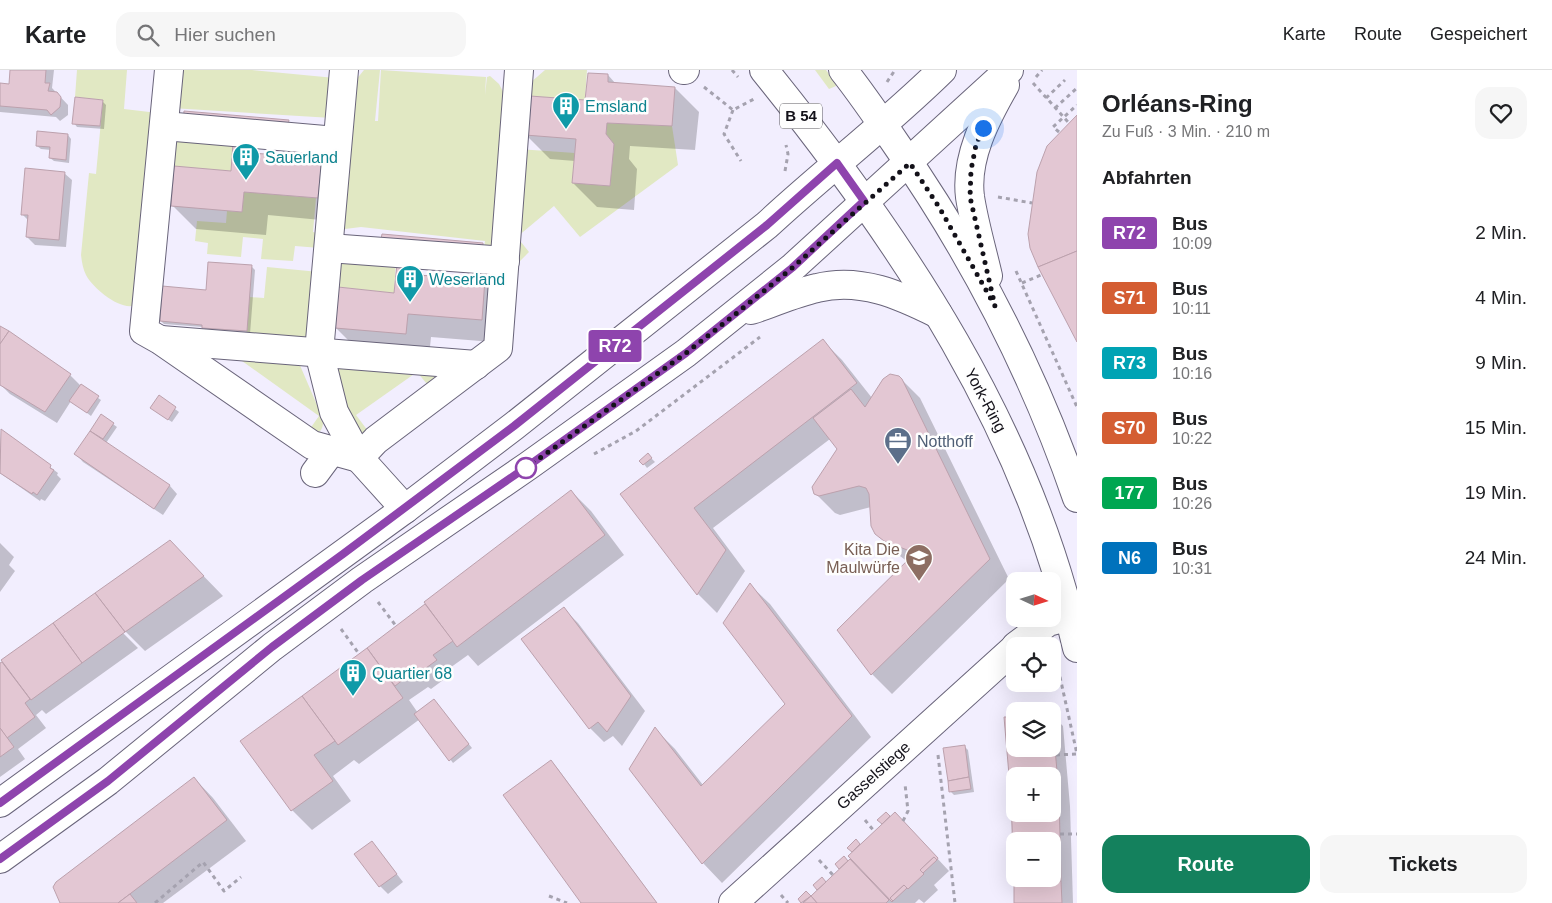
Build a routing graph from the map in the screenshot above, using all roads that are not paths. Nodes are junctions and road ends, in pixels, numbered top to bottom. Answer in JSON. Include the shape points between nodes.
{"nodes":[{"id":1,"x":169,"y":70,"type":"edge"},
{"id":2,"x":344,"y":70,"type":"edge"},
{"id":3,"x":519,"y":70,"type":"edge"},
{"id":4,"x":842,"y":70,"type":"edge"},
{"id":5,"x":942,"y":70,"type":"edge"},
{"id":6,"x":1009,"y":70,"type":"edge"},
{"id":7,"x":1014,"y":70,"type":"edge"},
{"id":8,"x":753,"y":82,"type":"edge"},
{"id":9,"x":883,"y":125,"type":"junction"},
{"id":10,"x":164,"y":126,"type":"junction"},
{"id":11,"x":336,"y":141,"type":"junction"},
{"id":12,"x":837,"y":163,"type":"junction"},
{"id":13,"x":910,"y":163,"type":"junction"},
{"id":14,"x":864,"y":201,"type":"junction"},
{"id":15,"x":329,"y":248,"type":"junction"},
{"id":16,"x":505,"y":261,"type":"junction"},
{"id":17,"x":995,"y":306,"type":"junction"},
{"id":18,"x":938,"y":314,"type":"junction"},
{"id":19,"x":733,"y":316,"type":"junction"},
{"id":20,"x":160,"y":340,"type":"junction"},
{"id":21,"x":319,"y":352,"type":"junction"},
{"id":22,"x":476,"y":365,"type":"junction"},
{"id":23,"x":332,"y":450,"type":"junction"},
{"id":24,"x":359,"y":458,"type":"junction"},
{"id":25,"x":315,"y":473,"type":"dead end"},
{"id":26,"x":1077,"y":498,"type":"edge"},
{"id":27,"x":405,"y":509,"type":"junction"},
{"id":28,"x":1074,"y":619,"type":"edge"},
{"id":29,"x":1029,"y":637,"type":"edge"},
{"id":30,"x":1006,"y":656,"type":"edge"},
{"id":31,"x":1067,"y":657,"type":"edge"},
{"id":32,"x":0,"y":803,"type":"edge"},
{"id":33,"x":0,"y":859,"type":"edge"},
{"id":34,"x":733,"y":903,"type":"edge"}],
"edges":[{"from":1,"to":10,"type":"main road"},
{"from":2,"to":11,"type":"main road"},
{"from":3,"to":16,"type":"main road"},
{"from":4,"to":9,"type":"main road"},
{"from":5,"to":9,"type":"main road"},
{"from":6,"to":13,"type":"main road"},
{"from":7,"to":17,"type":"main road","via":[[989,112],[976,145],[970,186]]},
{"from":8,"to":12,"type":"main road","number":"B 54"},
{"from":9,"to":12,"type":"main road"},
{"from":9,"to":13,"type":"main road"},
{"from":10,"to":11,"type":"main road"},
{"from":10,"to":20,"type":"main road","via":[[144,331]]},
{"from":11,"to":15,"type":"main road"},
{"from":12,"to":14,"type":"main road","number":"B 54"},
{"from":12,"to":27,"type":"main road","via":[[767,225]]},
{"from":13,"to":14,"type":"main road"},
{"from":13,"to":17,"type":"main road"},
{"from":14,"to":18,"type":"main road","name":"York-Ring"},
{"from":14,"to":19,"type":"main road","via":[[792,268]]},
{"from":15,"to":16,"type":"main road"},
{"from":15,"to":21,"type":"main road"},
{"from":16,"to":22,"type":"main road","via":[[498,348]]},
{"from":17,"to":26,"type":"main road","via":[[1063,457]]},
{"from":18,"to":19,"type":"main road","via":[[889,292],[842,285],[810,290]]},
{"from":18,"to":28,"type":"main road","name":"York-Ring","via":[[1015,457]]},
{"from":19,"to":33,"type":"main road","via":[[588,424],[362,580],[272,647],[108,781]]},
{"from":20,"to":21,"type":"main road"},
{"from":20,"to":23,"type":"main road","via":[[312,445]]},
{"from":21,"to":22,"type":"main road"},
{"from":21,"to":24,"type":"main road","via":[[334,412]]},
{"from":22,"to":24,"type":"main road","via":[[376,440]]},
{"from":23,"to":24,"type":"main road"},
{"from":23,"to":25,"type":"main road"},
{"from":24,"to":27,"type":"main road"},
{"from":27,"to":32,"type":"main road"},
{"from":28,"to":29,"type":"main road","name":"Gasselstiege","via":[[1048,622]]},
{"from":28,"to":31,"type":"main road","name":"York-Ring"},
{"from":30,"to":34,"type":"main road","name":"Gasselstiege"}]}
